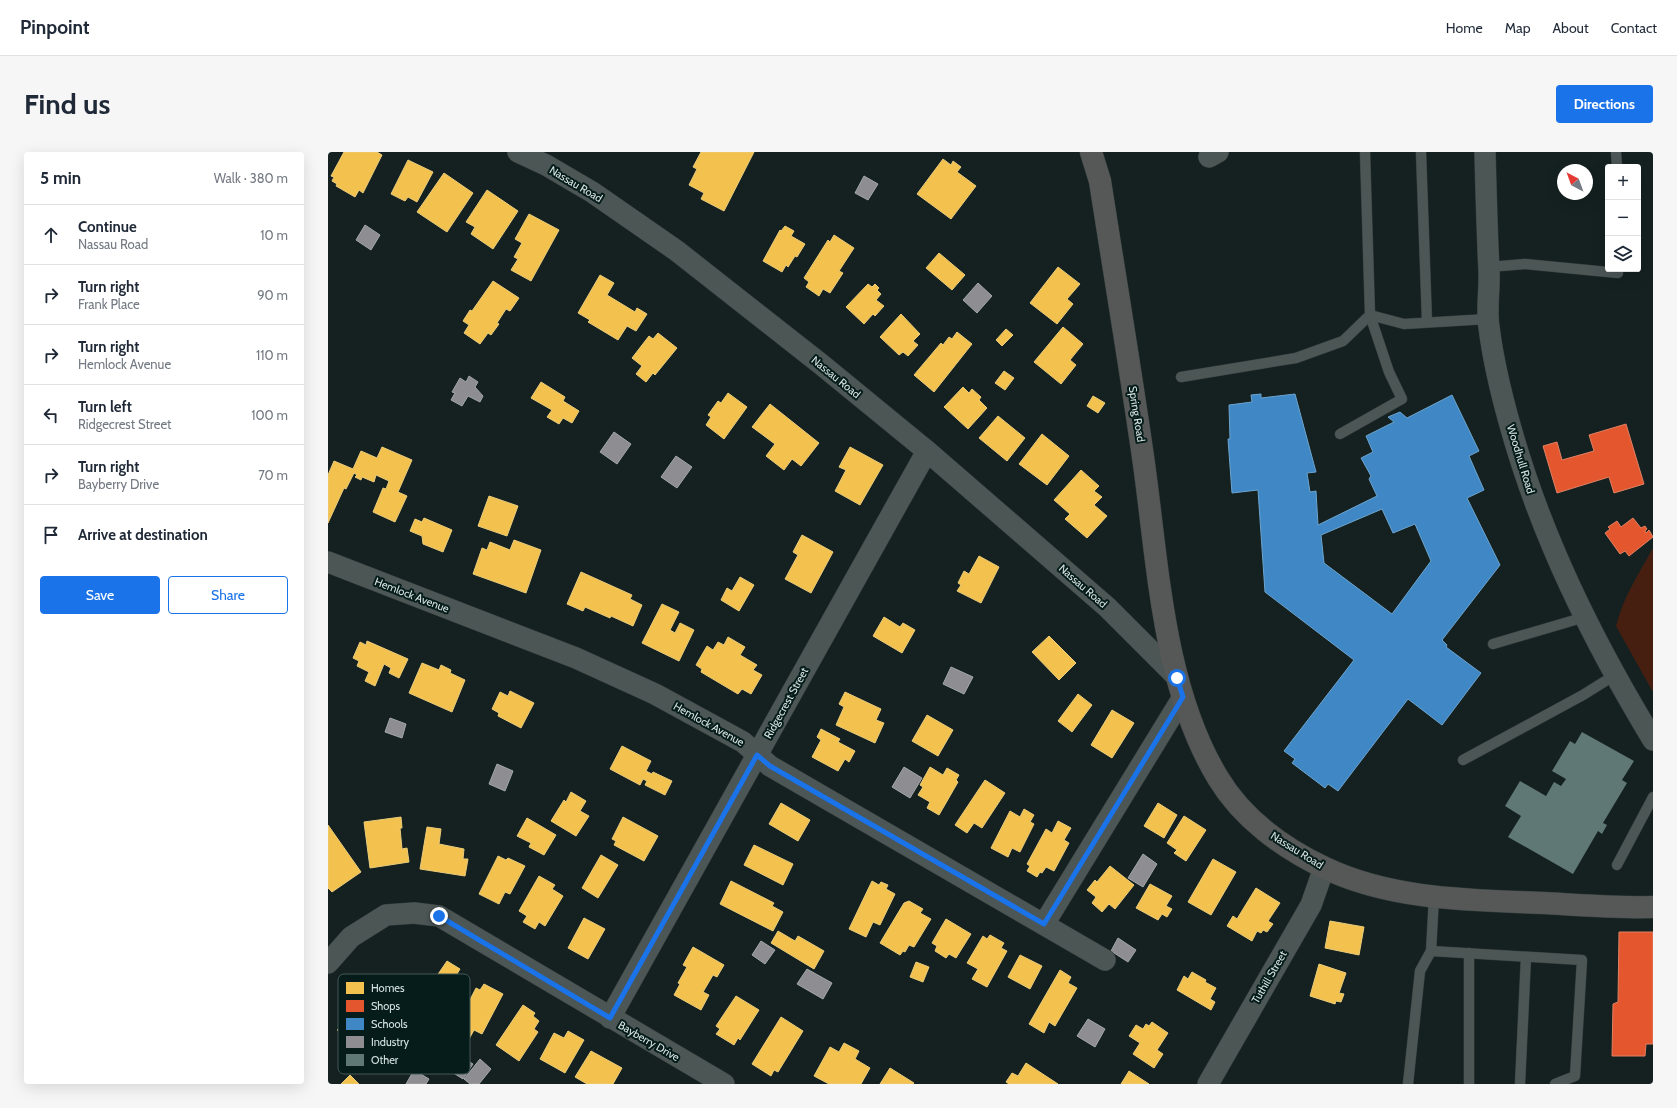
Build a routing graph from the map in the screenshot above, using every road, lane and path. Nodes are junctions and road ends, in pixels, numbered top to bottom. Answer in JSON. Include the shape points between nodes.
{"nodes":[{"id":1,"x":518,"y":152,"type":"edge"},
{"id":2,"x":1091,"y":152,"type":"edge"},
{"id":3,"x":1365,"y":152,"type":"edge"},
{"id":4,"x":1421,"y":152,"type":"edge"},
{"id":5,"x":1484,"y":152,"type":"edge"},
{"id":6,"x":1616,"y":152,"type":"edge"},
{"id":7,"x":1617,"y":164,"type":"edge"},
{"id":8,"x":1488,"y":267,"type":"junction"},
{"id":9,"x":1605,"y":272,"type":"edge"},
{"id":10,"x":1608,"y":272,"type":"edge"},
{"id":11,"x":1618,"y":272,"type":"edge"},
{"id":12,"x":1370,"y":315,"type":"junction"},
{"id":13,"x":1488,"y":319,"type":"junction"},
{"id":14,"x":1427,"y":322,"type":"junction"},
{"id":15,"x":1181,"y":377,"type":"dead end"},
{"id":16,"x":1340,"y":434,"type":"dead end"},
{"id":17,"x":927,"y":451,"type":"junction"},
{"id":18,"x":328,"y":562,"type":"edge"},
{"id":19,"x":1585,"y":617,"type":"junction"},
{"id":20,"x":1493,"y":644,"type":"dead end"},
{"id":21,"x":1614,"y":675,"type":"junction"},
{"id":22,"x":1180,"y":687,"type":"junction"},
{"id":23,"x":1653,"y":740,"type":"edge"},
{"id":24,"x":757,"y":755,"type":"junction"},
{"id":25,"x":1463,"y":760,"type":"dead end"},
{"id":26,"x":1653,"y":798,"type":"edge"},
{"id":27,"x":1617,"y":865,"type":"dead end"},
{"id":28,"x":1324,"y":868,"type":"junction"},
{"id":29,"x":1434,"y":897,"type":"junction"},
{"id":30,"x":1653,"y":907,"type":"edge"},
{"id":31,"x":1044,"y":924,"type":"junction"},
{"id":32,"x":1431,"y":951,"type":"junction"},
{"id":33,"x":1469,"y":953,"type":"junction"},
{"id":34,"x":1526,"y":957,"type":"junction"},
{"id":35,"x":1105,"y":960,"type":"dead end"},
{"id":36,"x":328,"y":963,"type":"edge"},
{"id":37,"x":610,"y":1018,"type":"junction"},
{"id":38,"x":1577,"y":1080,"type":"edge"},
{"id":39,"x":724,"y":1084,"type":"edge"},
{"id":40,"x":1208,"y":1084,"type":"edge"},
{"id":41,"x":1408,"y":1084,"type":"edge"},
{"id":42,"x":1469,"y":1084,"type":"edge"},
{"id":43,"x":1520,"y":1084,"type":"edge"},
{"id":44,"x":1555,"y":1084,"type":"edge"}],
"edges":[{"from":1,"to":17,"type":"street","name":"Nassau Road","via":[[592,192],[677,251]]},
{"from":2,"to":22,"type":"main road","name":"Spring Road","via":[[1100,181],[1142,449],[1162,600]]},
{"from":3,"to":12,"type":"lane"},
{"from":4,"to":14,"type":"lane"},
{"from":5,"to":8,"type":"street","name":"Woodhull Road"},
{"from":6,"to":7,"type":"lane"},
{"from":8,"to":9,"type":"lane","via":[[1525,264]]},
{"from":8,"to":13,"type":"street","name":"Woodhull Road"},
{"from":10,"to":11,"type":"lane"},
{"from":12,"to":14,"type":"lane","via":[[1404,324]]},
{"from":12,"to":15,"type":"lane","via":[[1343,341],[1296,358]]},
{"from":12,"to":16,"type":"lane","via":[[1389,372],[1402,399]]},
{"from":13,"to":14,"type":"lane"},
{"from":13,"to":19,"type":"street","name":"Woodhull Road","via":[[1498,380],[1524,473],[1542,523]]},
{"from":17,"to":22,"type":"street","name":"Nassau Road","via":[[1107,607]]},
{"from":17,"to":24,"type":"street","name":"Ridgecrest Street"},
{"from":18,"to":24,"type":"street","name":"Hemlock Avenue","via":[[576,658],[661,698],[743,742]]},
{"from":19,"to":20,"type":"lane"},
{"from":19,"to":21,"type":"street","name":"Woodhull Road"},
{"from":21,"to":23,"type":"street","name":"Woodhull Road"},
{"from":21,"to":25,"type":"lane","via":[[1583,695]]},
{"from":22,"to":28,"type":"main road","name":"Nassau Road","via":[[1195,730],[1218,778],[1249,817],[1278,841]]},
{"from":22,"to":31,"type":"street"},
{"from":24,"to":31,"type":"street","name":"Hemlock Avenue","via":[[770,766]]},
{"from":24,"to":37,"type":"street","name":"Ridgecrest Street"},
{"from":26,"to":27,"type":"lane"},
{"from":28,"to":29,"type":"main road","name":"Nassau Road","via":[[1361,883]]},
{"from":28,"to":40,"type":"street","name":"Tuthill Street","via":[[1311,905]]},
{"from":29,"to":30,"type":"main road","name":"Nassau Road"},
{"from":29,"to":32,"type":"lane"},
{"from":31,"to":35,"type":"street","name":"Hemlock Avenue"},
{"from":32,"to":33,"type":"lane"},
{"from":32,"to":41,"type":"lane","via":[[1420,971]]},
{"from":33,"to":34,"type":"lane"},
{"from":33,"to":42,"type":"lane"},
{"from":34,"to":38,"type":"lane","via":[[1582,960]]},
{"from":34,"to":43,"type":"lane"},
{"from":36,"to":37,"type":"street","name":"Bayberry Drive","via":[[350,937],[386,914],[414,913],[439,916]]},
{"from":37,"to":39,"type":"street","name":"Bayberry Drive"},
{"from":38,"to":44,"type":"lane"}]}
